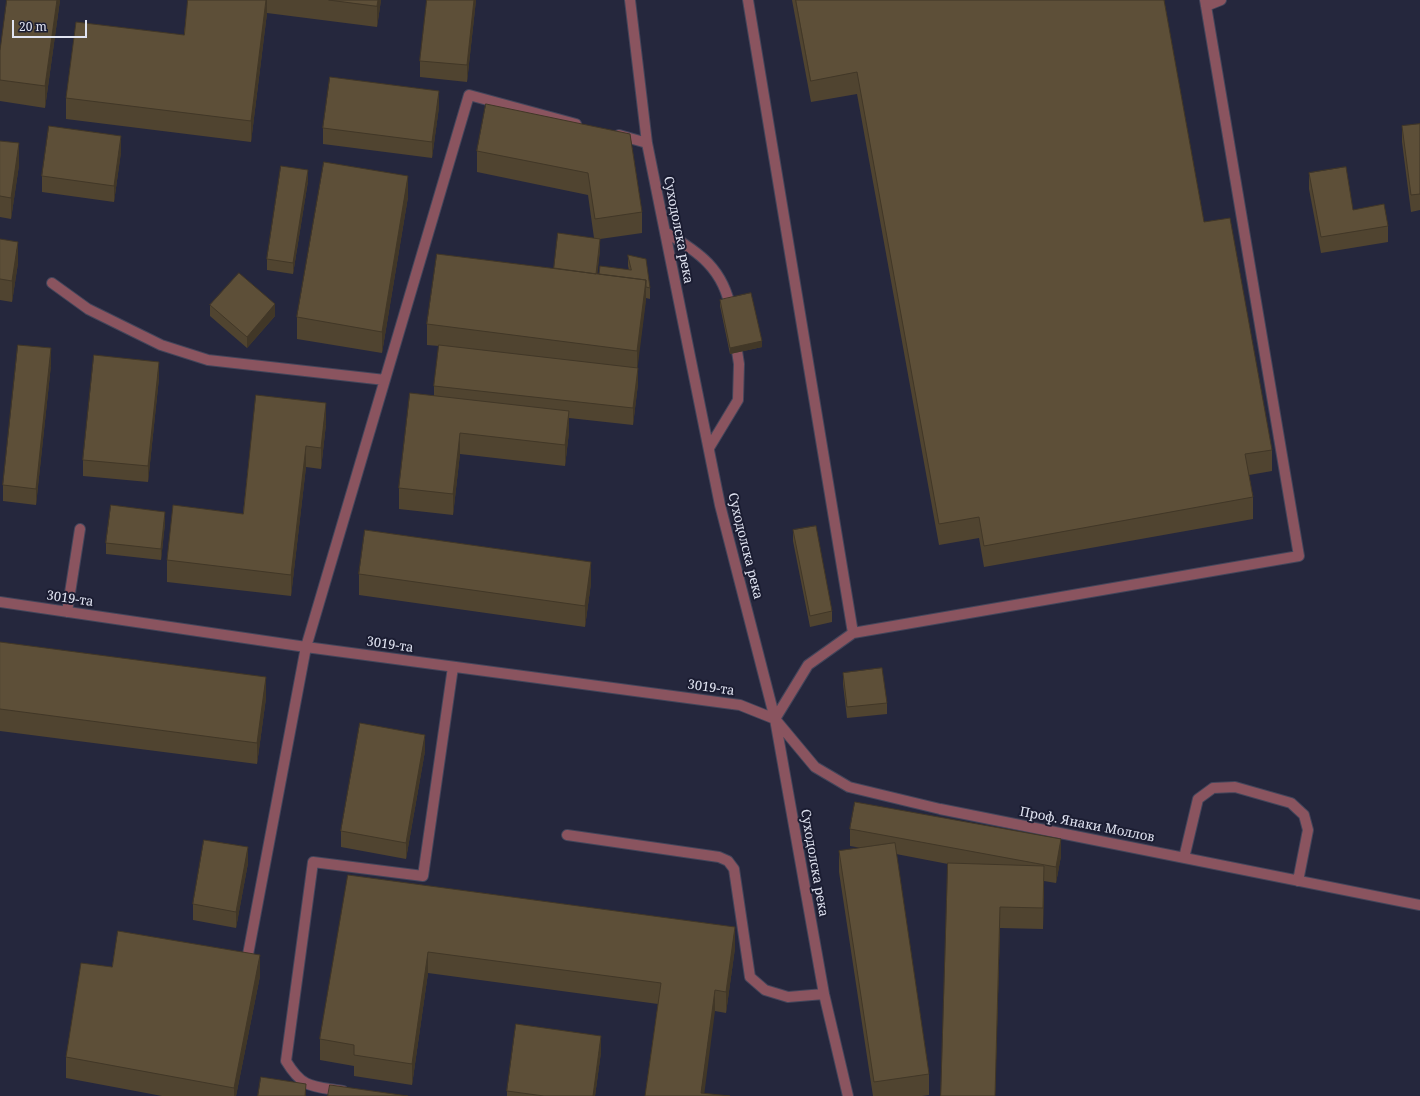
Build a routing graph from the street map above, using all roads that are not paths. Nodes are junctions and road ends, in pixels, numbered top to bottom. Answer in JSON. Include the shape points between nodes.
{"nodes":[{"id":1,"x":630,"y":0,"type":"edge"},
{"id":2,"x":748,"y":0,"type":"edge"},
{"id":3,"x":1221,"y":0,"type":"edge"},
{"id":4,"x":1206,"y":3,"type":"edge"},
{"id":5,"x":587,"y":127,"type":"edge"},
{"id":6,"x":610,"y":133,"type":"edge"},
{"id":7,"x":647,"y":142,"type":"junction"},
{"id":8,"x":665,"y":232,"type":"junction"},
{"id":9,"x":52,"y":283,"type":"dead end"},
{"id":10,"x":385,"y":380,"type":"junction"},
{"id":11,"x":709,"y":448,"type":"junction"},
{"id":12,"x":80,"y":529,"type":"dead end"},
{"id":13,"x":0,"y":602,"type":"edge"},
{"id":14,"x":67,"y":612,"type":"junction"},
{"id":15,"x":853,"y":633,"type":"junction"},
{"id":16,"x":306,"y":647,"type":"junction"},
{"id":17,"x":453,"y":667,"type":"junction"},
{"id":18,"x":775,"y":719,"type":"junction"},
{"id":19,"x":567,"y":835,"type":"dead end"},
{"id":20,"x":1184,"y":858,"type":"junction"},
{"id":21,"x":1298,"y":881,"type":"junction"},
{"id":22,"x":1420,"y":905,"type":"edge"},
{"id":23,"x":246,"y":965,"type":"edge"},
{"id":24,"x":824,"y":994,"type":"junction"},
{"id":25,"x":357,"y":1094,"type":"edge"},
{"id":26,"x":848,"y":1096,"type":"edge"}],
"edges":[{"from":1,"to":7,"type":"street","name":"Суходолска река"},
{"from":2,"to":15,"type":"street"},
{"from":3,"to":4,"type":"street"},
{"from":4,"to":15,"type":"street","via":[[1299,556]]},
{"from":5,"to":10,"type":"street","via":[[469,95]]},
{"from":6,"to":7,"type":"street"},
{"from":7,"to":8,"type":"street","name":"Суходолска река"},
{"from":8,"to":11,"type":"street","name":"Суходолска река"},
{"from":8,"to":11,"type":"street","via":[[692,248],[711,264],[728,293],[739,364],[738,400]]},
{"from":9,"to":10,"type":"street","via":[[88,308],[161,345],[208,360]]},
{"from":10,"to":16,"type":"street"},
{"from":11,"to":18,"type":"street","name":"Суходолска река","via":[[720,505]]},
{"from":12,"to":14,"type":"street"},
{"from":13,"to":14,"type":"street","name":"3019-та"},
{"from":14,"to":16,"type":"street","name":"3019-та"},
{"from":15,"to":18,"type":"street","via":[[808,665]]},
{"from":16,"to":17,"type":"street","name":"3019-та"},
{"from":16,"to":23,"type":"street"},
{"from":17,"to":18,"type":"street","name":"3019-та","via":[[740,705]]},
{"from":17,"to":25,"type":"street","via":[[423,876],[313,862],[286,1061],[295,1076],[306,1085]]},
{"from":18,"to":20,"type":"street","name":"Проф. Янаки Моллов","via":[[815,767],[849,786],[940,809]]},
{"from":18,"to":24,"type":"street","name":"Суходолска река"},
{"from":19,"to":24,"type":"street","via":[[719,857],[728,861],[734,869],[750,977],[765,990],[788,997]]},
{"from":20,"to":21,"type":"street","name":"Проф. Янаки Моллов"},
{"from":20,"to":21,"type":"street","via":[[1198,799],[1214,788],[1235,787],[1291,803],[1304,815],[1308,830]]},
{"from":21,"to":22,"type":"street","name":"Проф. Янаки Моллов"},
{"from":24,"to":26,"type":"street","name":"Суходолска река"}]}
